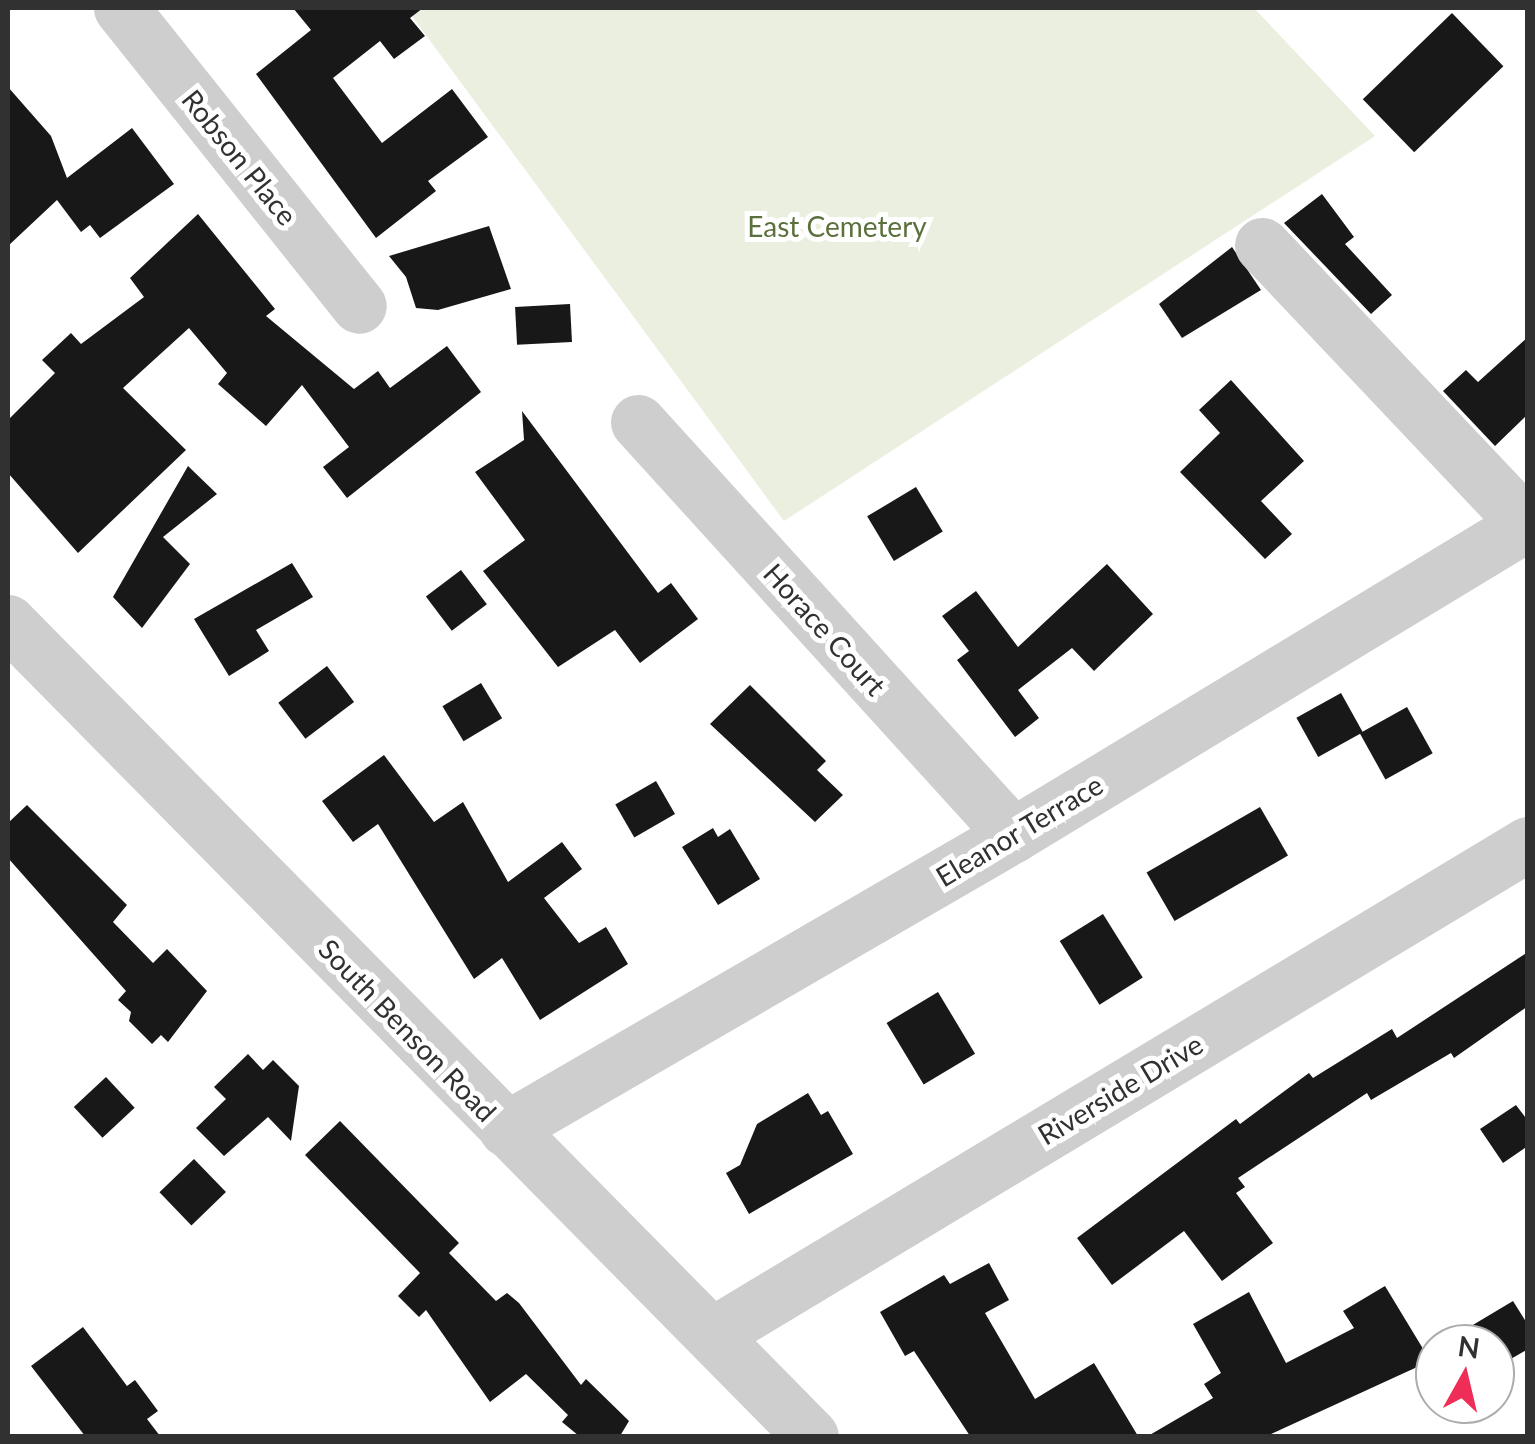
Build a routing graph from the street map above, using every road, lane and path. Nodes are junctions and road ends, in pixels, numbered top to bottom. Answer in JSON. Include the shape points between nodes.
{"nodes":[{"id":1,"x":121,"y":8,"type":"edge"},
{"id":2,"x":1262,"y":245,"type":"dead end"},
{"id":3,"x":359,"y":306,"type":"dead end"},
{"id":4,"x":638,"y":422,"type":"dead end"},
{"id":5,"x":1527,"y":524,"type":"edge"},
{"id":6,"x":8,"y":622,"type":"edge"},
{"id":7,"x":1012,"y":836,"type":"junction"},
{"id":8,"x":1528,"y":844,"type":"edge"},
{"id":9,"x":506,"y":1129,"type":"junction"},
{"id":10,"x":713,"y":1334,"type":"junction"},
{"id":11,"x":811,"y":1436,"type":"edge"}],
"edges":[{"from":1,"to":3,"type":"street","name":"Robson Place"},
{"from":2,"to":5,"type":"street"},
{"from":4,"to":7,"type":"street","name":"Horace Court"},
{"from":5,"to":7,"type":"street","name":"Eleanor Terrace"},
{"from":6,"to":9,"type":"street","name":"South Benson Road"},
{"from":7,"to":9,"type":"street","name":"Eleanor Terrace"},
{"from":8,"to":10,"type":"street","name":"Riverside Drive"},
{"from":9,"to":10,"type":"street","name":"South Benson Road"},
{"from":10,"to":11,"type":"street","name":"South Benson Road"}]}
